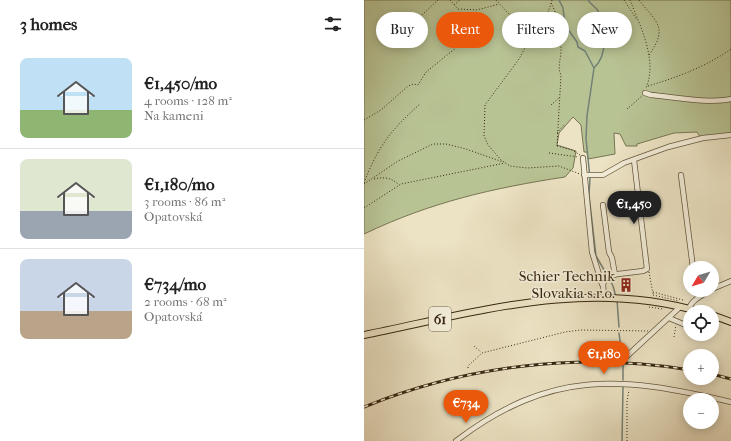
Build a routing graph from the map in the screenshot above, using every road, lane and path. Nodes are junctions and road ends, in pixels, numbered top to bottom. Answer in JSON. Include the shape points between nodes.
{"nodes":[{"id":1,"x":438,"y":0,"type":"edge"},
{"id":2,"x":450,"y":0,"type":"edge"},
{"id":3,"x":460,"y":0,"type":"edge"},
{"id":4,"x":496,"y":0,"type":"edge"},
{"id":5,"x":552,"y":0,"type":"edge"},
{"id":6,"x":624,"y":0,"type":"edge"},
{"id":7,"x":630,"y":0,"type":"edge"},
{"id":8,"x":639,"y":0,"type":"edge"},
{"id":9,"x":500,"y":3,"type":"junction"},
{"id":10,"x":551,"y":3,"type":"junction"},
{"id":11,"x":454,"y":5,"type":"junction"},
{"id":12,"x":425,"y":12,"type":"edge"},
{"id":13,"x":507,"y":12,"type":"edge"},
{"id":14,"x":548,"y":12,"type":"edge"},
{"id":15,"x":638,"y":21,"type":"junction"},
{"id":16,"x":456,"y":48,"type":"edge"},
{"id":17,"x":525,"y":48,"type":"edge"},
{"id":18,"x":731,"y":49,"type":"edge"},
{"id":19,"x":649,"y":56,"type":"junction"},
{"id":20,"x":645,"y":93,"type":"joint"},
{"id":21,"x":559,"y":98,"type":"junction"},
{"id":22,"x":731,"y":99,"type":"edge"},
{"id":23,"x":420,"y":104,"type":"dead end"},
{"id":24,"x":551,"y":105,"type":"dead end"},
{"id":25,"x":627,"y":109,"type":"dead end"},
{"id":26,"x":364,"y":120,"type":"edge"},
{"id":27,"x":564,"y":125,"type":"dead end"},
{"id":28,"x":556,"y":133,"type":"junction"},
{"id":29,"x":731,"y":135,"type":"edge"},
{"id":30,"x":549,"y":153,"type":"dead end"},
{"id":31,"x":581,"y":158,"type":"junction"},
{"id":32,"x":634,"y":160,"type":"junction"},
{"id":33,"x":505,"y":163,"type":"junction"},
{"id":34,"x":588,"y":174,"type":"junction"},
{"id":35,"x":681,"y":175,"type":"dead end"},
{"id":36,"x":374,"y":179,"type":"junction"},
{"id":37,"x":364,"y":184,"type":"edge"},
{"id":38,"x":399,"y":185,"type":"junction"},
{"id":39,"x":604,"y":206,"type":"dead end"},
{"id":40,"x":364,"y":208,"type":"edge"},
{"id":41,"x":692,"y":261,"type":"edge"},
{"id":42,"x":647,"y":269,"type":"junction"},
{"id":43,"x":610,"y":276,"type":"junction"},
{"id":44,"x":731,"y":281,"type":"edge"},
{"id":45,"x":603,"y":286,"type":"junction"},
{"id":46,"x":719,"y":286,"type":"edge"},
{"id":47,"x":604,"y":296,"type":"junction"},
{"id":48,"x":698,"y":298,"type":"edge"},
{"id":49,"x":682,"y":304,"type":"junction"},
{"id":50,"x":688,"y":305,"type":"joint"},
{"id":51,"x":690,"y":305,"type":"edge"},
{"id":52,"x":649,"y":307,"type":"dead end"},
{"id":53,"x":667,"y":309,"type":"dead end"},
{"id":54,"x":669,"y":318,"type":"junction"},
{"id":55,"x":719,"y":318,"type":"edge"},
{"id":56,"x":676,"y":322,"type":"junction"},
{"id":57,"x":731,"y":322,"type":"edge"},
{"id":58,"x":683,"y":324,"type":"edge"},
{"id":59,"x":653,"y":331,"type":"junction"},
{"id":60,"x":364,"y":334,"type":"edge"},
{"id":61,"x":674,"y":337,"type":"dead end"},
{"id":62,"x":474,"y":346,"type":"dead end"},
{"id":63,"x":482,"y":353,"type":"junction"},
{"id":64,"x":626,"y":357,"type":"dead end"},
{"id":65,"x":468,"y":368,"type":"dead end"},
{"id":66,"x":630,"y":384,"type":"junction"},
{"id":67,"x":731,"y":402,"type":"edge"},
{"id":68,"x":456,"y":441,"type":"edge"},
{"id":69,"x":626,"y":441,"type":"edge"}],
"edges":[{"from":1,"to":12,"type":"path"},
{"from":2,"to":11,"type":"path"},
{"from":3,"to":11,"type":"path"},
{"from":4,"to":9,"type":"path"},
{"from":5,"to":10,"type":"path"},
{"from":6,"to":15,"type":"path"},
{"from":7,"to":15,"type":"path"},
{"from":8,"to":19,"type":"path","via":[[656,18],[659,28],[656,43]]},
{"from":9,"to":11,"type":"path","via":[[477,10],[458,9]]},
{"from":9,"to":13,"type":"path"},
{"from":10,"to":14,"type":"path"},
{"from":10,"to":21,"type":"path","via":[[561,41]]},
{"from":15,"to":19,"type":"path"},
{"from":16,"to":26,"type":"path","via":[[426,72],[418,85],[408,86],[381,110]]},
{"from":17,"to":33,"type":"path","via":[[485,105],[484,136],[490,149]]},
{"from":18,"to":19,"type":"path","via":[[686,74],[647,87],[650,73]]},
{"from":20,"to":22,"type":"street","via":[[692,99]]},
{"from":20,"to":25,"type":"path"},
{"from":21,"to":24,"type":"path"},
{"from":21,"to":28,"type":"path"},
{"from":23,"to":37,"type":"path","via":[[385,139]]},
{"from":27,"to":28,"type":"path"},
{"from":28,"to":31,"type":"path","via":[[556,146],[572,150]]},
{"from":29,"to":32,"type":"street","via":[[703,138],[668,147]]},
{"from":30,"to":31,"type":"path"},
{"from":31,"to":34,"type":"street"},
{"from":32,"to":34,"type":"street","via":[[603,175]]},
{"from":32,"to":42,"type":"street"},
{"from":33,"to":34,"type":"path","via":[[527,168],[559,166]]},
{"from":33,"to":36,"type":"path","via":[[466,149],[433,144],[398,160],[382,170]]},
{"from":33,"to":38,"type":"path"},
{"from":34,"to":45,"type":"street","via":[[592,252]]},
{"from":35,"to":41,"type":"street"},
{"from":36,"to":37,"type":"path"},
{"from":36,"to":38,"type":"path","via":[[384,177]]},
{"from":38,"to":40,"type":"path"},
{"from":39,"to":43,"type":"street","via":[[609,252],[612,258]]},
{"from":42,"to":43,"type":"street"},
{"from":42,"to":49,"type":"path","via":[[651,274],[653,295]]},
{"from":43,"to":45,"type":"street"},
{"from":44,"to":46,"type":"street"},
{"from":45,"to":47,"type":"street"},
{"from":47,"to":49,"type":"main road","number":"61"},
{"from":47,"to":60,"type":"main road","number":"61","via":[[531,301]]},
{"from":48,"to":51,"type":"street"},
{"from":49,"to":50,"type":"main road","number":"61"},
{"from":49,"to":50,"type":"path"},
{"from":49,"to":54,"type":"street"},
{"from":52,"to":53,"type":"path"},
{"from":54,"to":56,"type":"street"},
{"from":54,"to":59,"type":"street"},
{"from":55,"to":57,"type":"main road"},
{"from":56,"to":58,"type":"street"},
{"from":56,"to":61,"type":"path"},
{"from":59,"to":63,"type":"path","via":[[581,330]]},
{"from":59,"to":64,"type":"street"},
{"from":62,"to":63,"type":"path"},
{"from":63,"to":65,"type":"path"},
{"from":66,"to":67,"type":"street"},
{"from":66,"to":68,"type":"street","via":[[591,384],[533,396],[497,412]]},
{"from":66,"to":69,"type":"path"}]}
